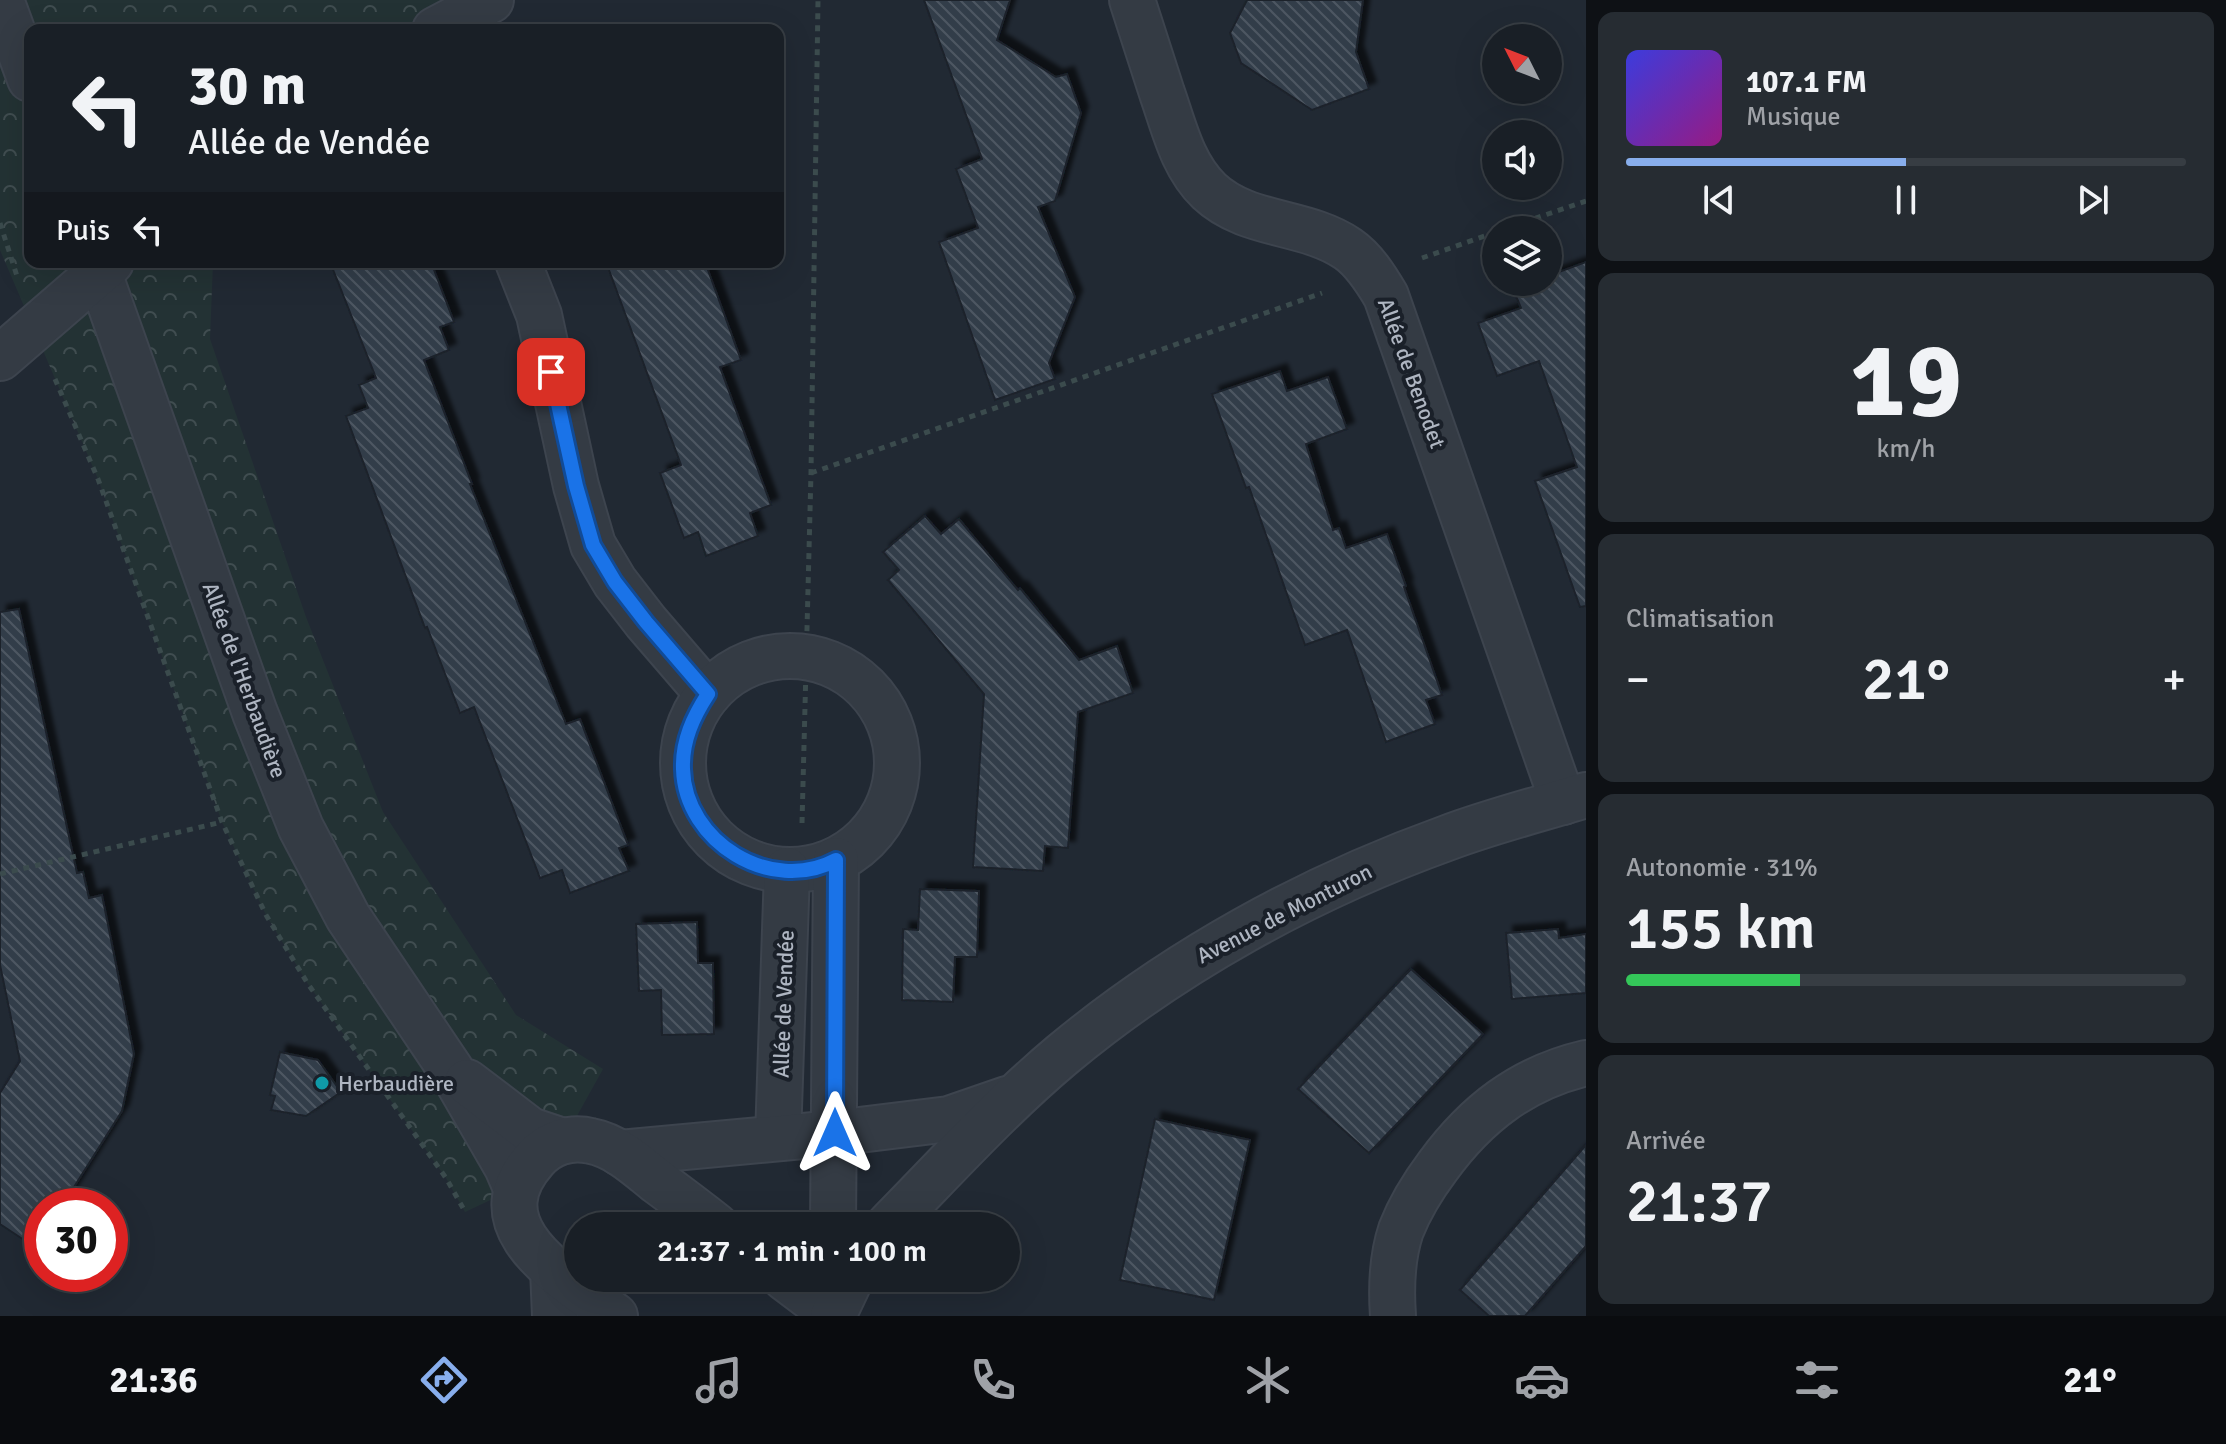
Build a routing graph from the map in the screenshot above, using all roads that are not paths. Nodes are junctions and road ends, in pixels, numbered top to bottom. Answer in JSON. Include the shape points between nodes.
{"nodes":[{"id":1,"x":1,"y":0,"type":"edge"},
{"id":2,"x":491,"y":0,"type":"edge"},
{"id":3,"x":1132,"y":0,"type":"edge"},
{"id":4,"x":446,"y":24,"type":"edge"},
{"id":5,"x":24,"y":63,"type":"edge"},
{"id":6,"x":100,"y":268,"type":"edge"},
{"id":7,"x":103,"y":268,"type":"edge"},
{"id":8,"x":520,"y":268,"type":"edge"},
{"id":9,"x":0,"y":358,"type":"edge"},
{"id":10,"x":708,"y":694,"type":"junction"},
{"id":11,"x":1574,"y":798,"type":"edge"},
{"id":12,"x":808,"y":867,"type":"junction"},
{"id":13,"x":1586,"y":1063,"type":"edge"},
{"id":14,"x":451,"y":1070,"type":"junction"},
{"id":15,"x":1017,"y":1096,"type":"junction"},
{"id":16,"x":835,"y":1133,"type":"junction"},
{"id":17,"x":778,"y":1138,"type":"junction"},
{"id":18,"x":563,"y":1141,"type":"junction"},
{"id":19,"x":620,"y":1153,"type":"junction"},
{"id":20,"x":516,"y":1188,"type":"junction"},
{"id":21,"x":698,"y":1212,"type":"edge"},
{"id":22,"x":833,"y":1212,"type":"edge"},
{"id":23,"x":902,"y":1212,"type":"edge"},
{"id":24,"x":553,"y":1269,"type":"junction"},
{"id":25,"x":555,"y":1316,"type":"edge"},
{"id":26,"x":615,"y":1316,"type":"edge"},
{"id":27,"x":1393,"y":1316,"type":"edge"}],
"edges":[{"from":1,"to":5,"type":"street"},
{"from":2,"to":4,"type":"street"},
{"from":3,"to":11,"type":"street","name":"Allée de Benodet","via":[[1194,174],[1235,210],[1348,249],[1386,296]]},
{"from":6,"to":9,"type":"street"},
{"from":7,"to":14,"type":"street","name":"Allée de l'Herbaudière","via":[[255,713],[301,828],[348,917]]},
{"from":8,"to":10,"type":"street","via":[[539,315],[593,545],[615,582]]},
{"from":10,"to":12,"type":"street","via":[[687,734],[684,782],[692,808],[716,841],[750,863],[774,870]]},
{"from":10,"to":12,"type":"street","via":[[751,663],[805,657],[833,664],[880,705],[895,738],[891,799],[864,841]]},
{"from":11,"to":15,"type":"street","name":"Avenue de Monturon","via":[[1449,837],[1287,908],[1193,959],[1126,1005]]},
{"from":12,"to":16,"type":"street"},
{"from":12,"to":17,"type":"street","name":"Allée de Vendée"},
{"from":13,"to":27,"type":"street","via":[[1507,1096],[1442,1160],[1400,1233]]},
{"from":14,"to":18,"type":"street","name":"Allée de l'Herbaudière","via":[[530,1130]]},
{"from":14,"to":20,"type":"street","name":"Allée de l'Herbaudière"},
{"from":15,"to":16,"type":"street","name":"Avenue de Monturon","via":[[949,1119]]},
{"from":15,"to":23,"type":"street","name":"Avenue de Monturon"},
{"from":16,"to":17,"type":"street","name":"Avenue de Monturon"},
{"from":16,"to":22,"type":"street"},
{"from":17,"to":19,"type":"street","name":"Avenue de Monturon"},
{"from":18,"to":19,"type":"street","name":"Allée de l'Herbaudière","via":[[593,1141]]},
{"from":18,"to":20,"type":"street","via":[[540,1153]]},
{"from":19,"to":21,"type":"street"},
{"from":20,"to":24,"type":"street","via":[[515,1212],[524,1240]]},
{"from":24,"to":25,"type":"street"},
{"from":24,"to":26,"type":"street"}]}
